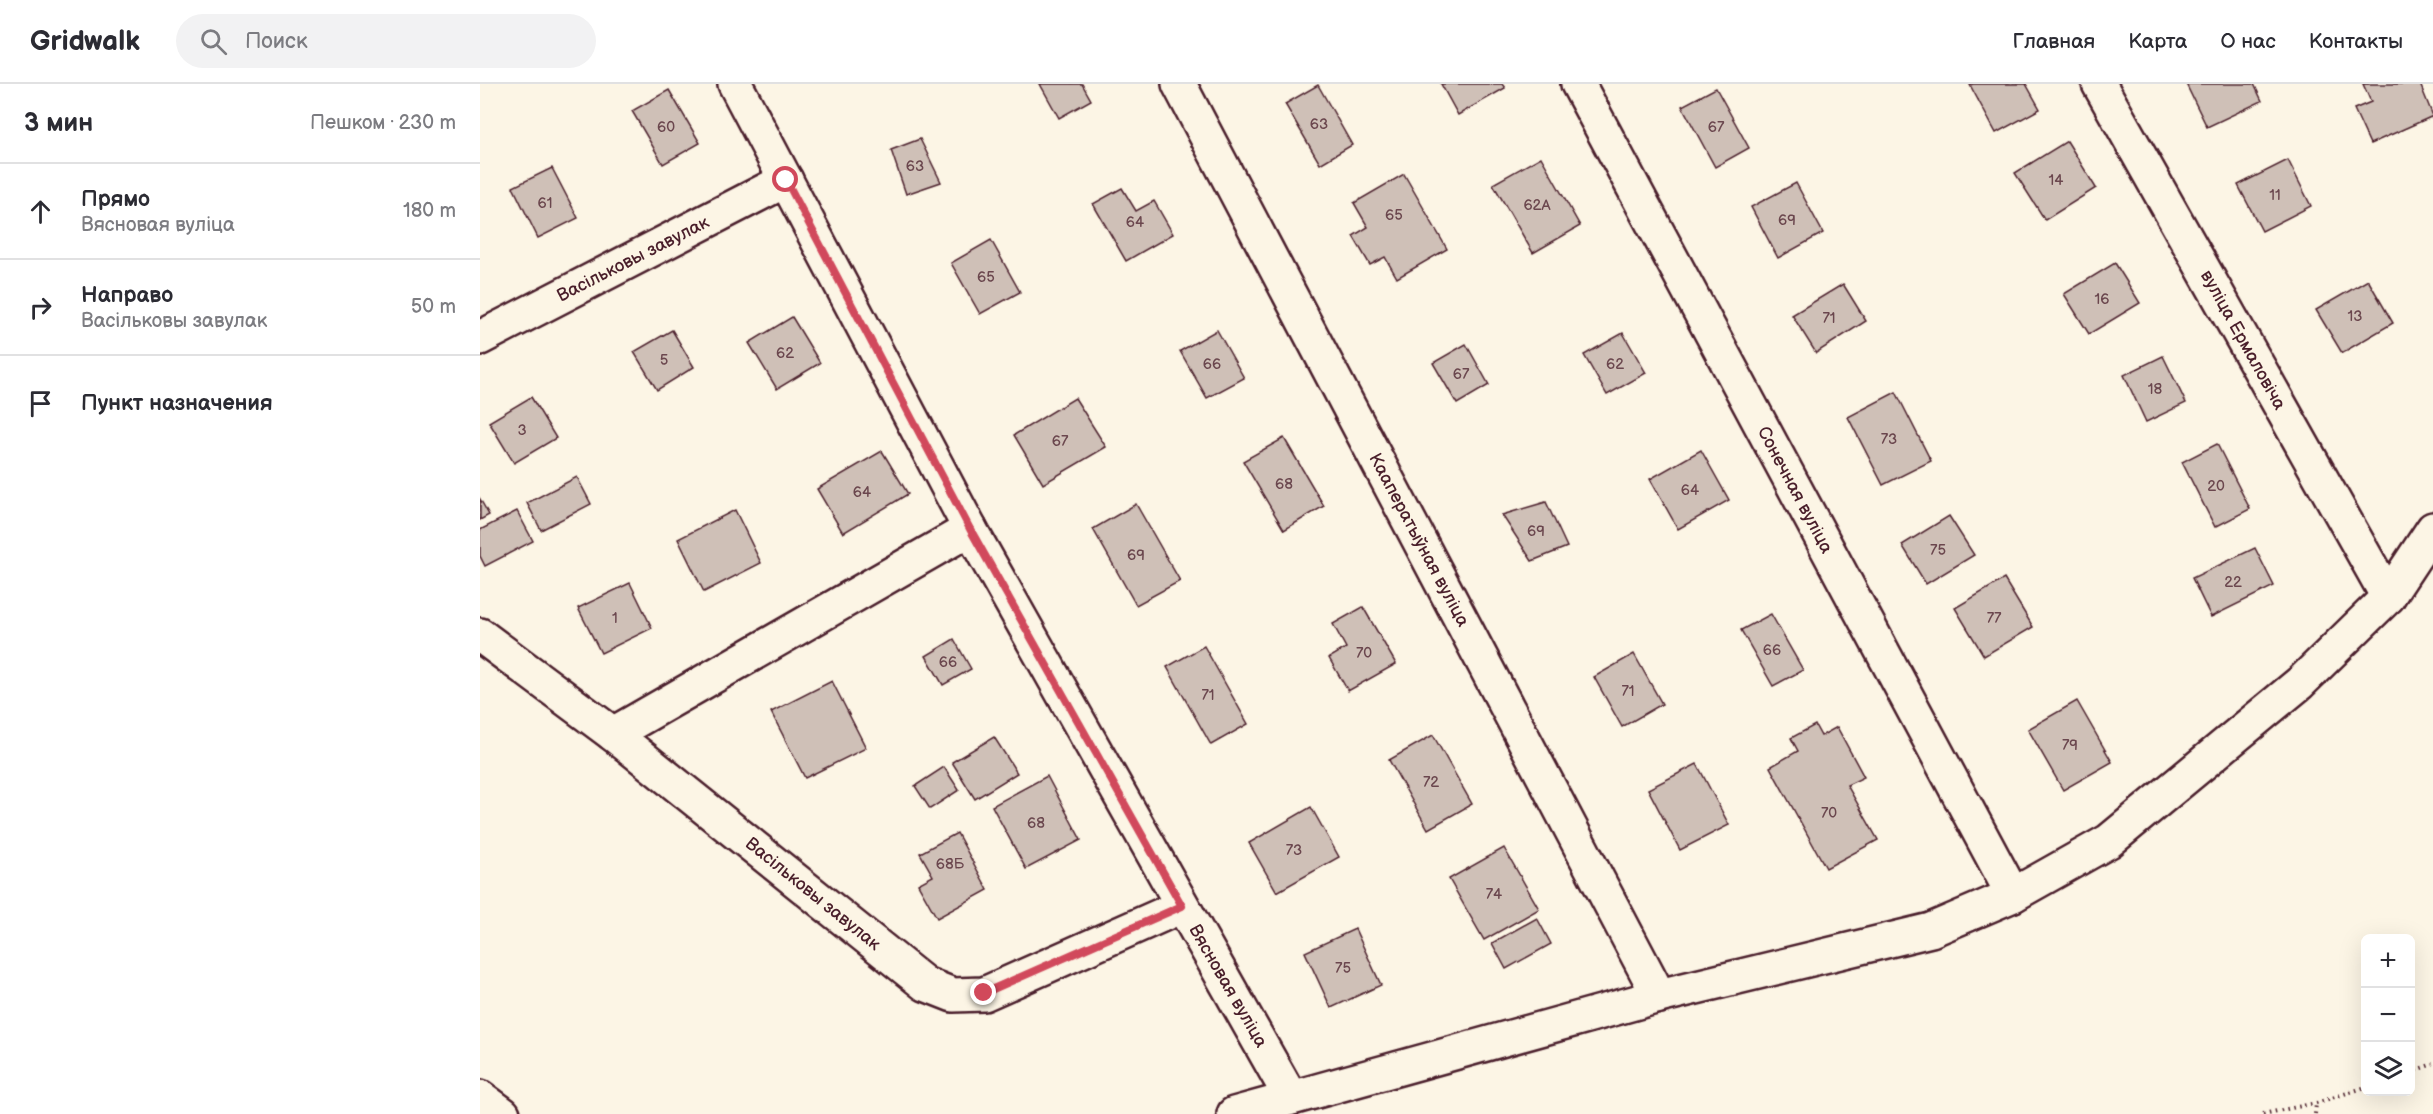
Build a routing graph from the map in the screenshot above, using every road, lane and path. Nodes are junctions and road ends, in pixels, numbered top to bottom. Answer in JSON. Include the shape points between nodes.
{"nodes":[{"id":1,"x":735,"y":84,"type":"edge"},
{"id":2,"x":1179,"y":84,"type":"edge"},
{"id":3,"x":1578,"y":84,"type":"edge"},
{"id":4,"x":2099,"y":84,"type":"edge"},
{"id":5,"x":786,"y":180,"type":"junction"},
{"id":6,"x":480,"y":338,"type":"edge"},
{"id":7,"x":970,"y":529,"type":"junction"},
{"id":8,"x":2433,"y":529,"type":"edge"},
{"id":9,"x":2388,"y":597,"type":"junction"},
{"id":10,"x":480,"y":634,"type":"edge"},
{"id":11,"x":613,"y":734,"type":"junction"},
{"id":12,"x":2013,"y":895,"type":"junction"},
{"id":13,"x":1182,"y":906,"type":"junction"},
{"id":14,"x":1659,"y":996,"type":"junction"},
{"id":15,"x":2433,"y":1064,"type":"edge"},
{"id":16,"x":2415,"y":1070,"type":"edge"},
{"id":17,"x":2361,"y":1089,"type":"edge"},
{"id":18,"x":480,"y":1097,"type":"edge"},
{"id":19,"x":1292,"y":1098,"type":"junction"},
{"id":20,"x":2316,"y":1103,"type":"junction"},
{"id":21,"x":502,"y":1114,"type":"edge"},
{"id":22,"x":1234,"y":1114,"type":"edge"},
{"id":23,"x":2263,"y":1114,"type":"edge"},
{"id":24,"x":2315,"y":1114,"type":"edge"}],
"edges":[{"from":1,"to":5,"type":"street","name":"Вясновая вуліца"},
{"from":2,"to":14,"type":"street","name":"Кааператыўная вуліца"},
{"from":3,"to":12,"type":"street","name":"Сонечная вуліца"},
{"from":4,"to":9,"type":"street","name":"вуліца Ермаловіча"},
{"from":5,"to":6,"type":"street","name":"Васільковы завулак"},
{"from":5,"to":7,"type":"street","name":"Вясновая вуліца"},
{"from":7,"to":11,"type":"street"},
{"from":7,"to":13,"type":"street","name":"Вясновая вуліца"},
{"from":8,"to":9,"type":"street"},
{"from":9,"to":12,"type":"street","via":[[2300,683],[2109,841]]},
{"from":10,"to":11,"type":"street","name":"Васільковы завулак"},
{"from":11,"to":13,"type":"street","name":"Васільковы завулак","via":[[925,984],[953,995],[984,993]]},
{"from":12,"to":14,"type":"street","via":[[1931,930]]},
{"from":13,"to":19,"type":"street","name":"Вясновая вуліца"},
{"from":14,"to":19,"type":"street"},
{"from":15,"to":16,"type":"path"},
{"from":17,"to":20,"type":"path"},
{"from":18,"to":21,"type":"street"},
{"from":19,"to":22,"type":"street"},
{"from":20,"to":23,"type":"path"},
{"from":20,"to":24,"type":"path"}]}
